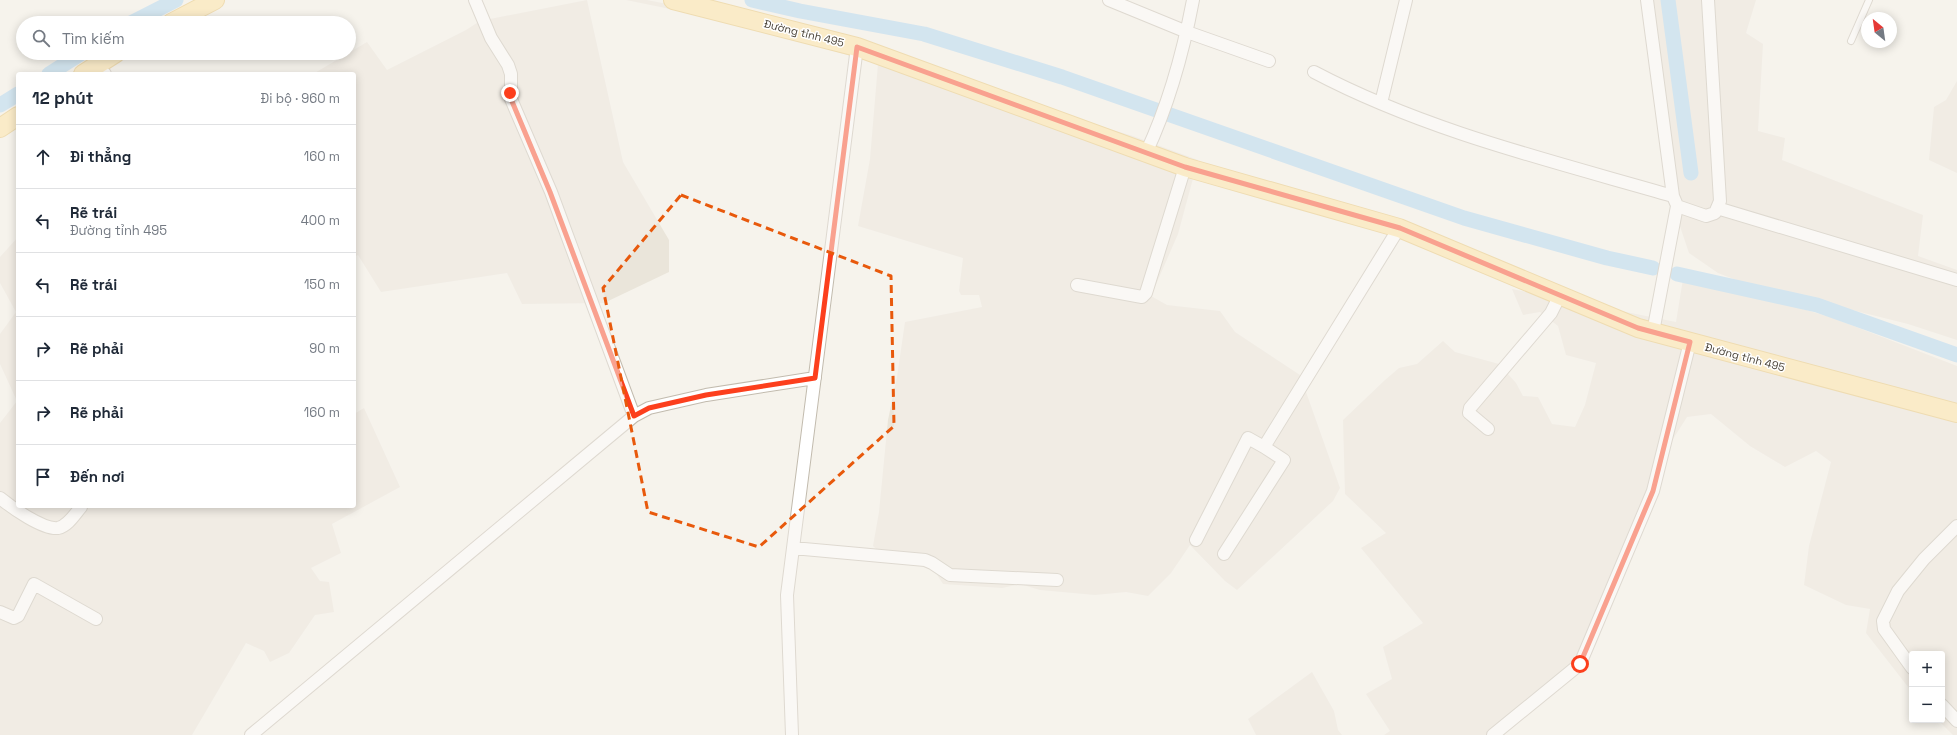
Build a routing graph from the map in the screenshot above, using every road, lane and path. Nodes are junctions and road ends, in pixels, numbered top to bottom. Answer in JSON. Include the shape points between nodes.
{"nodes":[{"id":1,"x":214,"y":0,"type":"edge"},
{"id":2,"x":475,"y":0,"type":"edge"},
{"id":3,"x":673,"y":0,"type":"edge"},
{"id":4,"x":1109,"y":0,"type":"edge"},
{"id":5,"x":1193,"y":0,"type":"edge"},
{"id":6,"x":1406,"y":0,"type":"edge"},
{"id":7,"x":1647,"y":0,"type":"edge"},
{"id":8,"x":1708,"y":0,"type":"edge"},
{"id":9,"x":1869,"y":0,"type":"edge"},
{"id":10,"x":184,"y":16,"type":"edge"},
{"id":11,"x":1187,"y":32,"type":"junction"},
{"id":12,"x":1851,"y":41,"type":"dead end"},
{"id":13,"x":857,"y":47,"type":"junction"},
{"id":14,"x":108,"y":60,"type":"edge"},
{"id":15,"x":1269,"y":61,"type":"dead end"},
{"id":16,"x":95,"y":71,"type":"edge"},
{"id":17,"x":1314,"y":72,"type":"dead end"},
{"id":18,"x":1381,"y":104,"type":"junction"},
{"id":19,"x":16,"y":117,"type":"edge"},
{"id":20,"x":0,"y":128,"type":"edge"},
{"id":21,"x":1146,"y":153,"type":"junction"},
{"id":22,"x":1185,"y":167,"type":"junction"},
{"id":23,"x":1675,"y":201,"type":"junction"},
{"id":24,"x":1717,"y":208,"type":"junction"},
{"id":25,"x":1400,"y":228,"type":"junction"},
{"id":26,"x":1957,"y":280,"type":"edge"},
{"id":27,"x":1076,"y":285,"type":"dead end"},
{"id":28,"x":1560,"y":296,"type":"junction"},
{"id":29,"x":1653,"y":332,"type":"junction"},
{"id":30,"x":1690,"y":342,"type":"junction"},
{"id":31,"x":815,"y":378,"type":"junction"},
{"id":32,"x":1957,"y":413,"type":"edge"},
{"id":33,"x":634,"y":416,"type":"junction"},
{"id":34,"x":1488,"y":429,"type":"dead end"},
{"id":35,"x":1264,"y":446,"type":"junction"},
{"id":36,"x":0,"y":498,"type":"edge"},
{"id":37,"x":80,"y":508,"type":"edge"},
{"id":38,"x":1957,"y":526,"type":"edge"},
{"id":39,"x":1196,"y":540,"type":"dead end"},
{"id":40,"x":793,"y":548,"type":"junction"},
{"id":41,"x":1224,"y":554,"type":"dead end"},
{"id":42,"x":1057,"y":580,"type":"dead end"},
{"id":43,"x":0,"y":612,"type":"edge"},
{"id":44,"x":96,"y":619,"type":"dead end"},
{"id":45,"x":1909,"y":664,"type":"edge"},
{"id":46,"x":1945,"y":708,"type":"edge"},
{"id":47,"x":1957,"y":721,"type":"edge"},
{"id":48,"x":251,"y":735,"type":"edge"},
{"id":49,"x":792,"y":735,"type":"edge"},
{"id":50,"x":1492,"y":735,"type":"edge"}],
"edges":[{"from":1,"to":10,"type":"main road"},
{"from":2,"to":33,"type":"street","via":[[491,38],[508,65],[511,74],[511,99],[550,192]]},
{"from":3,"to":13,"type":"main road","name":"Đường tỉnh 495"},
{"from":4,"to":11,"type":"street"},
{"from":5,"to":11,"type":"street"},
{"from":6,"to":18,"type":"street"},
{"from":7,"to":23,"type":"street"},
{"from":8,"to":24,"type":"street","via":[[1720,201]]},
{"from":9,"to":12,"type":"lane"},
{"from":11,"to":15,"type":"street"},
{"from":11,"to":21,"type":"street","via":[[1159,126]]},
{"from":13,"to":21,"type":"main road","name":"Đường tỉnh 495"},
{"from":13,"to":31,"type":"street"},
{"from":14,"to":16,"type":"main road"},
{"from":17,"to":18,"type":"street"},
{"from":18,"to":23,"type":"street","via":[[1491,143]]},
{"from":19,"to":20,"type":"main road"},
{"from":21,"to":22,"type":"main road","name":"Đường tỉnh 495"},
{"from":22,"to":25,"type":"main road","name":"Đường tỉnh 495"},
{"from":22,"to":27,"type":"street","via":[[1146,293],[1142,297]]},
{"from":23,"to":24,"type":"street","via":[[1706,216],[1715,213]]},
{"from":23,"to":29,"type":"street"},
{"from":24,"to":26,"type":"street"},
{"from":25,"to":28,"type":"main road","name":"Đường tỉnh 495"},
{"from":25,"to":35,"type":"street"},
{"from":28,"to":29,"type":"main road","name":"Đường tỉnh 495"},
{"from":28,"to":34,"type":"street","via":[[1551,313],[1470,408],[1469,413]]},
{"from":29,"to":30,"type":"main road","name":"Đường tỉnh 495"},
{"from":30,"to":32,"type":"main road","name":"Đường tỉnh 495"},
{"from":30,"to":50,"type":"street","via":[[1653,491],[1580,664]]},
{"from":31,"to":33,"type":"street","via":[[706,395],[649,408]]},
{"from":31,"to":40,"type":"street"},
{"from":33,"to":48,"type":"street"},
{"from":35,"to":39,"type":"street","via":[[1248,438]]},
{"from":35,"to":41,"type":"street","via":[[1284,460]]},
{"from":36,"to":37,"type":"street","via":[[15,510],[49,527],[58,528],[67,524]]},
{"from":38,"to":45,"type":"street","via":[[1924,559],[1898,591],[1883,620],[1884,629]]},
{"from":40,"to":42,"type":"street","via":[[926,560],[950,575]]},
{"from":40,"to":49,"type":"street","via":[[787,595]]},
{"from":43,"to":44,"type":"street","via":[[14,618],[18,616],[34,584]]},
{"from":46,"to":47,"type":"street"}]}
